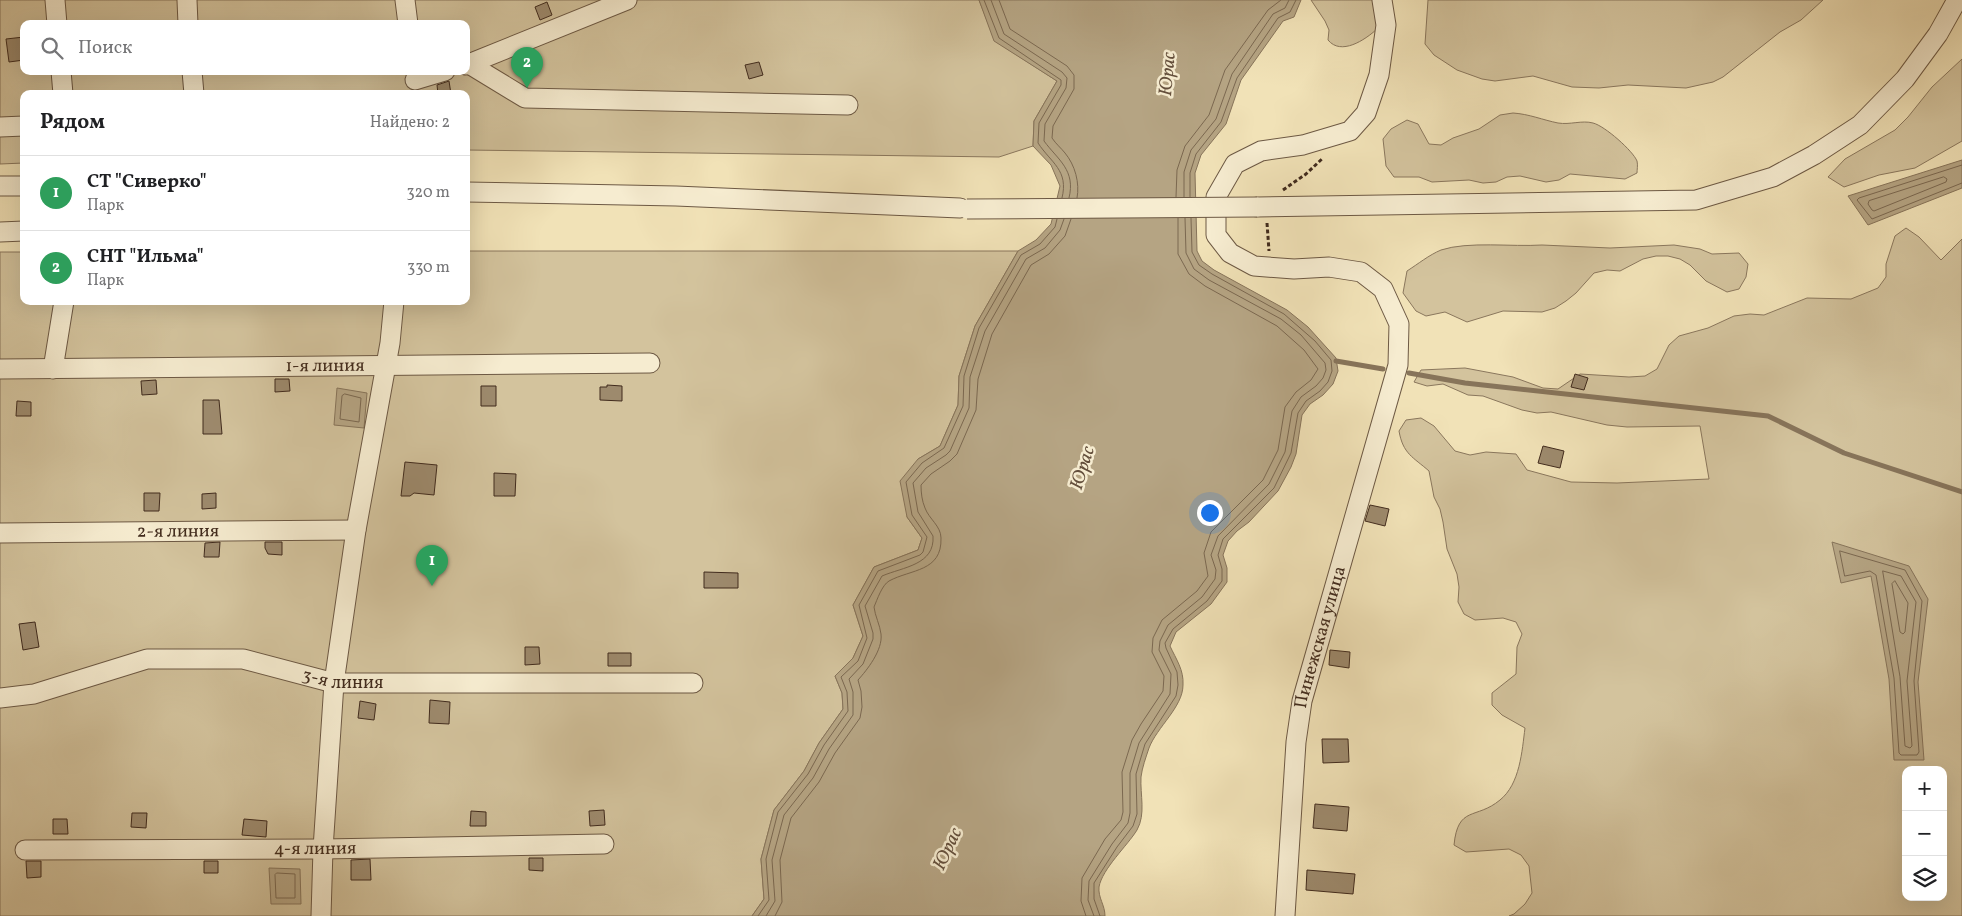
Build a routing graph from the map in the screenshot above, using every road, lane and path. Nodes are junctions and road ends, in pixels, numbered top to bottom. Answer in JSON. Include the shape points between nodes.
{"nodes":[{"id":1,"x":55,"y":0,"type":"edge"},
{"id":2,"x":187,"y":0,"type":"edge"},
{"id":3,"x":405,"y":0,"type":"edge"},
{"id":4,"x":627,"y":0,"type":"edge"},
{"id":5,"x":1382,"y":0,"type":"edge"},
{"id":6,"x":1957,"y":0,"type":"edge"},
{"id":7,"x":57,"y":20,"type":"edge"},
{"id":8,"x":188,"y":20,"type":"edge"},
{"id":9,"x":408,"y":20,"type":"edge"},
{"id":10,"x":470,"y":63,"type":"edge"},
{"id":11,"x":470,"y":65,"type":"edge"},
{"id":12,"x":62,"y":75,"type":"edge"},
{"id":13,"x":192,"y":75,"type":"edge"},
{"id":14,"x":433,"y":75,"type":"edge"},
{"id":15,"x":413,"y":82,"type":"edge"},
{"id":16,"x":64,"y":90,"type":"edge"},
{"id":17,"x":194,"y":90,"type":"edge"},
{"id":18,"x":848,"y":105,"type":"dead end"},
{"id":19,"x":0,"y":126,"type":"edge"},
{"id":20,"x":20,"y":126,"type":"edge"},
{"id":21,"x":1325,"y":156,"type":"dead end"},
{"id":22,"x":0,"y":186,"type":"edge"},
{"id":23,"x":20,"y":186,"type":"edge"},
{"id":24,"x":1282,"y":191,"type":"dead end"},
{"id":25,"x":470,"y":192,"type":"edge"},
{"id":26,"x":1262,"y":212,"type":"junction"},
{"id":27,"x":20,"y":231,"type":"edge"},
{"id":28,"x":0,"y":232,"type":"edge"},
{"id":29,"x":1269,"y":250,"type":"dead end"},
{"id":30,"x":63,"y":305,"type":"edge"},
{"id":31,"x":393,"y":305,"type":"edge"},
{"id":32,"x":650,"y":363,"type":"dead end"},
{"id":33,"x":385,"y":366,"type":"junction"},
{"id":34,"x":0,"y":369,"type":"edge"},
{"id":35,"x":53,"y":369,"type":"junction"},
{"id":36,"x":356,"y":530,"type":"junction"},
{"id":37,"x":0,"y":534,"type":"edge"},
{"id":38,"x":334,"y":683,"type":"junction"},
{"id":39,"x":693,"y":683,"type":"dead end"},
{"id":40,"x":0,"y":698,"type":"edge"},
{"id":41,"x":604,"y":844,"type":"dead end"},
{"id":42,"x":323,"y":849,"type":"junction"},
{"id":43,"x":25,"y":850,"type":"dead end"},
{"id":44,"x":322,"y":916,"type":"edge"},
{"id":45,"x":1285,"y":916,"type":"edge"}],
"edges":[{"from":1,"to":7,"type":"street"},
{"from":2,"to":8,"type":"street"},
{"from":3,"to":9,"type":"street"},
{"from":4,"to":10,"type":"street"},
{"from":5,"to":45,"type":"street","name":"Пинежская улица","via":[[1386,26],[1379,75],[1366,113],[1350,131],[1303,145],[1261,151],[1235,164],[1216,197],[1216,235],[1230,253],[1254,266],[1329,267],[1361,272],[1383,289],[1400,324],[1398,365],[1302,702],[1296,742]]},
{"from":6,"to":26,"type":"street","via":[[1938,34],[1905,80],[1860,125],[1814,155],[1773,176],[1696,200]]},
{"from":11,"to":18,"type":"street","via":[[525,98]]},
{"from":12,"to":16,"type":"street"},
{"from":13,"to":17,"type":"street"},
{"from":14,"to":15,"type":"street"},
{"from":19,"to":20,"type":"street"},
{"from":21,"to":24,"type":"path"},
{"from":22,"to":23,"type":"street"},
{"from":25,"to":26,"type":"street","bridge":true,"via":[[676,196],[964,208]]},
{"from":26,"to":29,"type":"path"},
{"from":27,"to":28,"type":"street"},
{"from":30,"to":35,"type":"street"},
{"from":31,"to":33,"type":"street"},
{"from":32,"to":33,"type":"street","name":"1-я линия"},
{"from":33,"to":35,"type":"street","name":"1-я линия"},
{"from":33,"to":36,"type":"street"},
{"from":34,"to":35,"type":"street","name":"1-я линия"},
{"from":36,"to":37,"type":"street","name":"2-я линия"},
{"from":36,"to":38,"type":"street"},
{"from":38,"to":39,"type":"street","name":"3-я линия"},
{"from":38,"to":40,"type":"street","name":"3-я линия","via":[[243,659],[147,659],[34,694]]},
{"from":38,"to":42,"type":"street"},
{"from":41,"to":42,"type":"street","name":"4-я линия"},
{"from":42,"to":43,"type":"street","name":"4-я линия"},
{"from":42,"to":44,"type":"street"}]}
